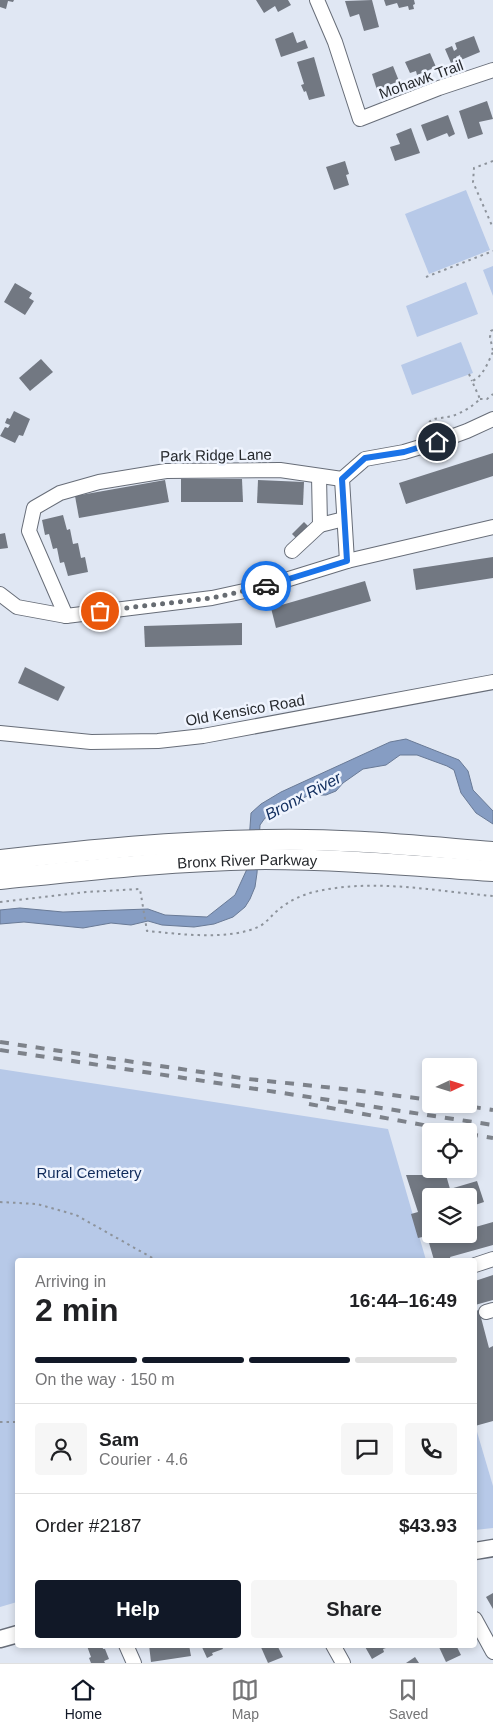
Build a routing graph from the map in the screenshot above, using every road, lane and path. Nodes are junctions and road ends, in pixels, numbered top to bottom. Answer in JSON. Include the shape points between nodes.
{"nodes":[{"id":1,"x":318,"y":0,"type":"edge"},
{"id":2,"x":493,"y":70,"type":"edge"},
{"id":3,"x":493,"y":161,"type":"edge"},
{"id":4,"x":493,"y":228,"type":"edge"},
{"id":5,"x":493,"y":251,"type":"edge"},
{"id":6,"x":426,"y":277,"type":"dead end"},
{"id":7,"x":493,"y":330,"type":"edge"},
{"id":8,"x":493,"y":352,"type":"edge"},
{"id":9,"x":469,"y":374,"type":"dead end"},
{"id":10,"x":472,"y":381,"type":"junction"},
{"id":11,"x":493,"y":394,"type":"edge"},
{"id":12,"x":480,"y":400,"type":"junction"},
{"id":13,"x":493,"y":418,"type":"edge"},
{"id":14,"x":424,"y":446,"type":"junction"},
{"id":15,"x":319,"y":476,"type":"junction"},
{"id":16,"x":342,"y":479,"type":"junction"},
{"id":17,"x":344,"y":519,"type":"junction"},
{"id":18,"x":320,"y":525,"type":"junction"},
{"id":19,"x":493,"y":527,"type":"edge"},
{"id":20,"x":292,"y":551,"type":"dead end"},
{"id":21,"x":347,"y":561,"type":"junction"},
{"id":22,"x":0,"y":594,"type":"edge"},
{"id":23,"x":66,"y":616,"type":"junction"},
{"id":24,"x":493,"y":682,"type":"edge"},
{"id":25,"x":0,"y":733,"type":"edge"},
{"id":26,"x":267,"y":849,"type":"junction"},
{"id":27,"x":237,"y":850,"type":"junction"},
{"id":28,"x":493,"y":852,"type":"edge"},
{"id":29,"x":0,"y":860,"type":"edge"},
{"id":30,"x":493,"y":871,"type":"edge"},
{"id":31,"x":0,"y":880,"type":"edge"},
{"id":32,"x":493,"y":896,"type":"edge"},
{"id":33,"x":0,"y":902,"type":"edge"},
{"id":34,"x":0,"y":1202,"type":"edge"},
{"id":35,"x":152,"y":1258,"type":"edge"},
{"id":36,"x":493,"y":1259,"type":"edge"},
{"id":37,"x":477,"y":1264,"type":"edge"},
{"id":38,"x":0,"y":1422,"type":"edge"},
{"id":39,"x":15,"y":1422,"type":"edge"},
{"id":40,"x":493,"y":1548,"type":"edge"},
{"id":41,"x":477,"y":1551,"type":"edge"},
{"id":42,"x":477,"y":1624,"type":"edge"},
{"id":43,"x":15,"y":1635,"type":"edge"},
{"id":44,"x":0,"y":1638,"type":"edge"},
{"id":45,"x":127,"y":1648,"type":"edge"},
{"id":46,"x":335,"y":1648,"type":"edge"},
{"id":47,"x":493,"y":1652,"type":"edge"},
{"id":48,"x":134,"y":1663,"type":"edge"},
{"id":49,"x":343,"y":1663,"type":"edge"}],
"edges":[{"from":1,"to":2,"type":"street","name":"Mohawk Trail","via":[[360,119]]},
{"from":3,"to":4,"type":"path","via":[[474,168],[473,182]]},
{"from":5,"to":6,"type":"path"},
{"from":7,"to":8,"type":"path","via":[[490,337]]},
{"from":8,"to":10,"type":"path","via":[[482,372]]},
{"from":9,"to":10,"type":"path"},
{"from":10,"to":12,"type":"path"},
{"from":11,"to":12,"type":"path","via":[[487,400]]},
{"from":12,"to":14,"type":"path","via":[[452,416],[437,417],[425,425],[421,434]]},
{"from":13,"to":14,"type":"street"},
{"from":14,"to":16,"type":"street","via":[[365,458]]},
{"from":15,"to":16,"type":"street","name":"Park Ridge Lane"},
{"from":15,"to":18,"type":"street"},
{"from":15,"to":23,"type":"street","name":"Park Ridge Lane","via":[[280,470],[166,471],[60,492],[34,508],[29,531]]},
{"from":16,"to":17,"type":"street"},
{"from":17,"to":18,"type":"street"},
{"from":17,"to":21,"type":"street"},
{"from":18,"to":20,"type":"street"},
{"from":19,"to":21,"type":"street"},
{"from":21,"to":23,"type":"street","via":[[264,587],[212,598]]},
{"from":22,"to":23,"type":"street","via":[[17,607]]},
{"from":24,"to":25,"type":"street","name":"Old Kensico Road","via":[[203,736],[158,741],[91,742]]},
{"from":26,"to":27,"type":"highway","name":"Bronx River Parkway"},
{"from":26,"to":28,"type":"highway","name":"Bronx River Parkway","via":[[359,842]]},
{"from":26,"to":30,"type":"highway","name":"Bronx River Parkway","via":[[366,862]]},
{"from":27,"to":29,"type":"highway","name":"Bronx River Parkway","via":[[136,846]]},
{"from":27,"to":31,"type":"highway","name":"Bronx River Parkway"},
{"from":32,"to":33,"type":"path","via":[[400,886],[365,885],[332,889],[303,895],[278,910],[262,925],[236,934],[147,931],[140,889]]},
{"from":34,"to":35,"type":"path","via":[[37,1204],[76,1215]]},
{"from":36,"to":37,"type":"street"},
{"from":38,"to":39,"type":"path"},
{"from":40,"to":41,"type":"main road"},
{"from":42,"to":47,"type":"street"},
{"from":43,"to":44,"type":"main road"},
{"from":45,"to":48,"type":"street"},
{"from":46,"to":49,"type":"street"}]}
